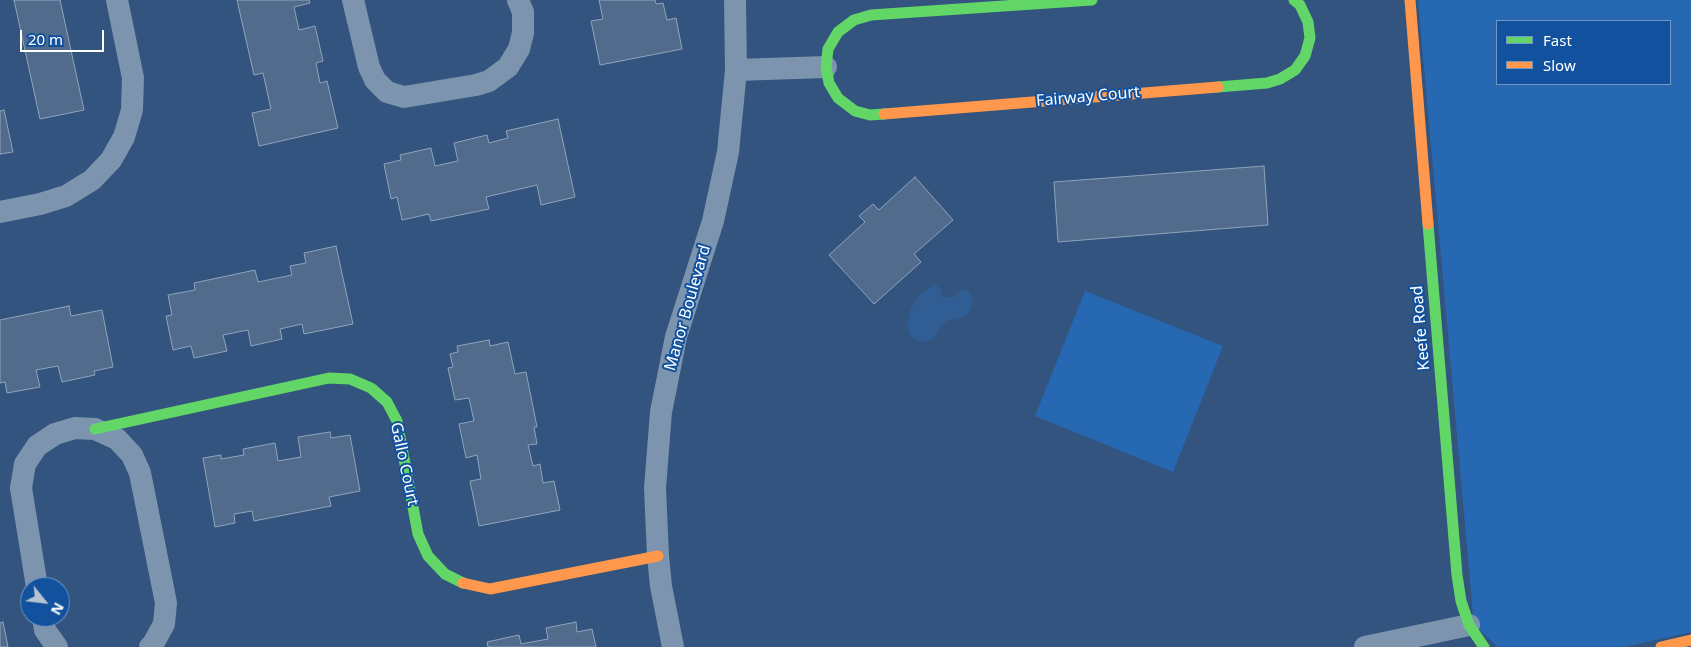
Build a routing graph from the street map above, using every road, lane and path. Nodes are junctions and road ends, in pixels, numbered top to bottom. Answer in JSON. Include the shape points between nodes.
{"nodes":[{"id":1,"x":117,"y":0,"type":"edge"},
{"id":2,"x":354,"y":0,"type":"edge"},
{"id":3,"x":518,"y":0,"type":"edge"},
{"id":4,"x":735,"y":0,"type":"edge"},
{"id":5,"x":1092,"y":0,"type":"edge"},
{"id":6,"x":1294,"y":0,"type":"edge"},
{"id":7,"x":1410,"y":0,"type":"edge"},
{"id":8,"x":826,"y":67,"type":"junction"},
{"id":9,"x":736,"y":70,"type":"junction"},
{"id":10,"x":0,"y":212,"type":"edge"},
{"id":11,"x":95,"y":429,"type":"junction"},
{"id":12,"x":658,"y":556,"type":"junction"},
{"id":13,"x":35,"y":577,"type":"edge"},
{"id":14,"x":1469,"y":625,"type":"junction"},
{"id":15,"x":45,"y":627,"type":"edge"},
{"id":16,"x":1691,"y":640,"type":"edge"},
{"id":17,"x":56,"y":647,"type":"edge"},
{"id":18,"x":150,"y":647,"type":"edge"},
{"id":19,"x":673,"y":647,"type":"edge"},
{"id":20,"x":1365,"y":647,"type":"edge"},
{"id":21,"x":1484,"y":647,"type":"edge"},
{"id":22,"x":1661,"y":647,"type":"edge"}],
"edges":[{"from":1,"to":10,"type":"street","via":[[133,78],[132,110],[124,137],[111,160],[92,180],[66,196]]},
{"from":2,"to":3,"type":"street","via":[[369,67],[375,80],[387,92],[404,97],[476,85],[508,66],[519,49],[523,33],[523,12]]},
{"from":4,"to":9,"type":"street","name":"Manor Boulevard"},
{"from":5,"to":8,"type":"street","via":[[871,16],[854,20],[838,32],[828,49]]},
{"from":6,"to":8,"type":"street","name":"Fairway Court","via":[[1308,22],[1310,38],[1306,56],[1295,70],[1267,82],[870,115],[838,98],[829,83]]},
{"from":7,"to":14,"type":"street","name":"Keefe Road","via":[[1457,574]]},
{"from":8,"to":9,"type":"street"},
{"from":9,"to":12,"type":"street","name":"Manor Boulevard","via":[[728,152],[713,221],[676,337],[661,412],[655,488]]},
{"from":11,"to":12,"type":"street","name":"Gallo Court","via":[[329,378],[350,379],[371,388],[387,402],[397,421],[418,534],[428,556],[445,574],[466,585],[490,589]]},
{"from":11,"to":13,"type":"street","name":"Gallo Court","via":[[74,428],[55,434],[37,446],[25,464],[21,488]]},
{"from":11,"to":18,"type":"street","name":"Gallo Court","via":[[117,439],[132,455],[140,473],[166,603],[164,624]]},
{"from":12,"to":19,"type":"street","name":"Manor Boulevard"},
{"from":14,"to":20,"type":"street"},
{"from":14,"to":21,"type":"street","name":"Keefe Road"},
{"from":15,"to":17,"type":"street"},
{"from":16,"to":22,"type":"street"}]}
